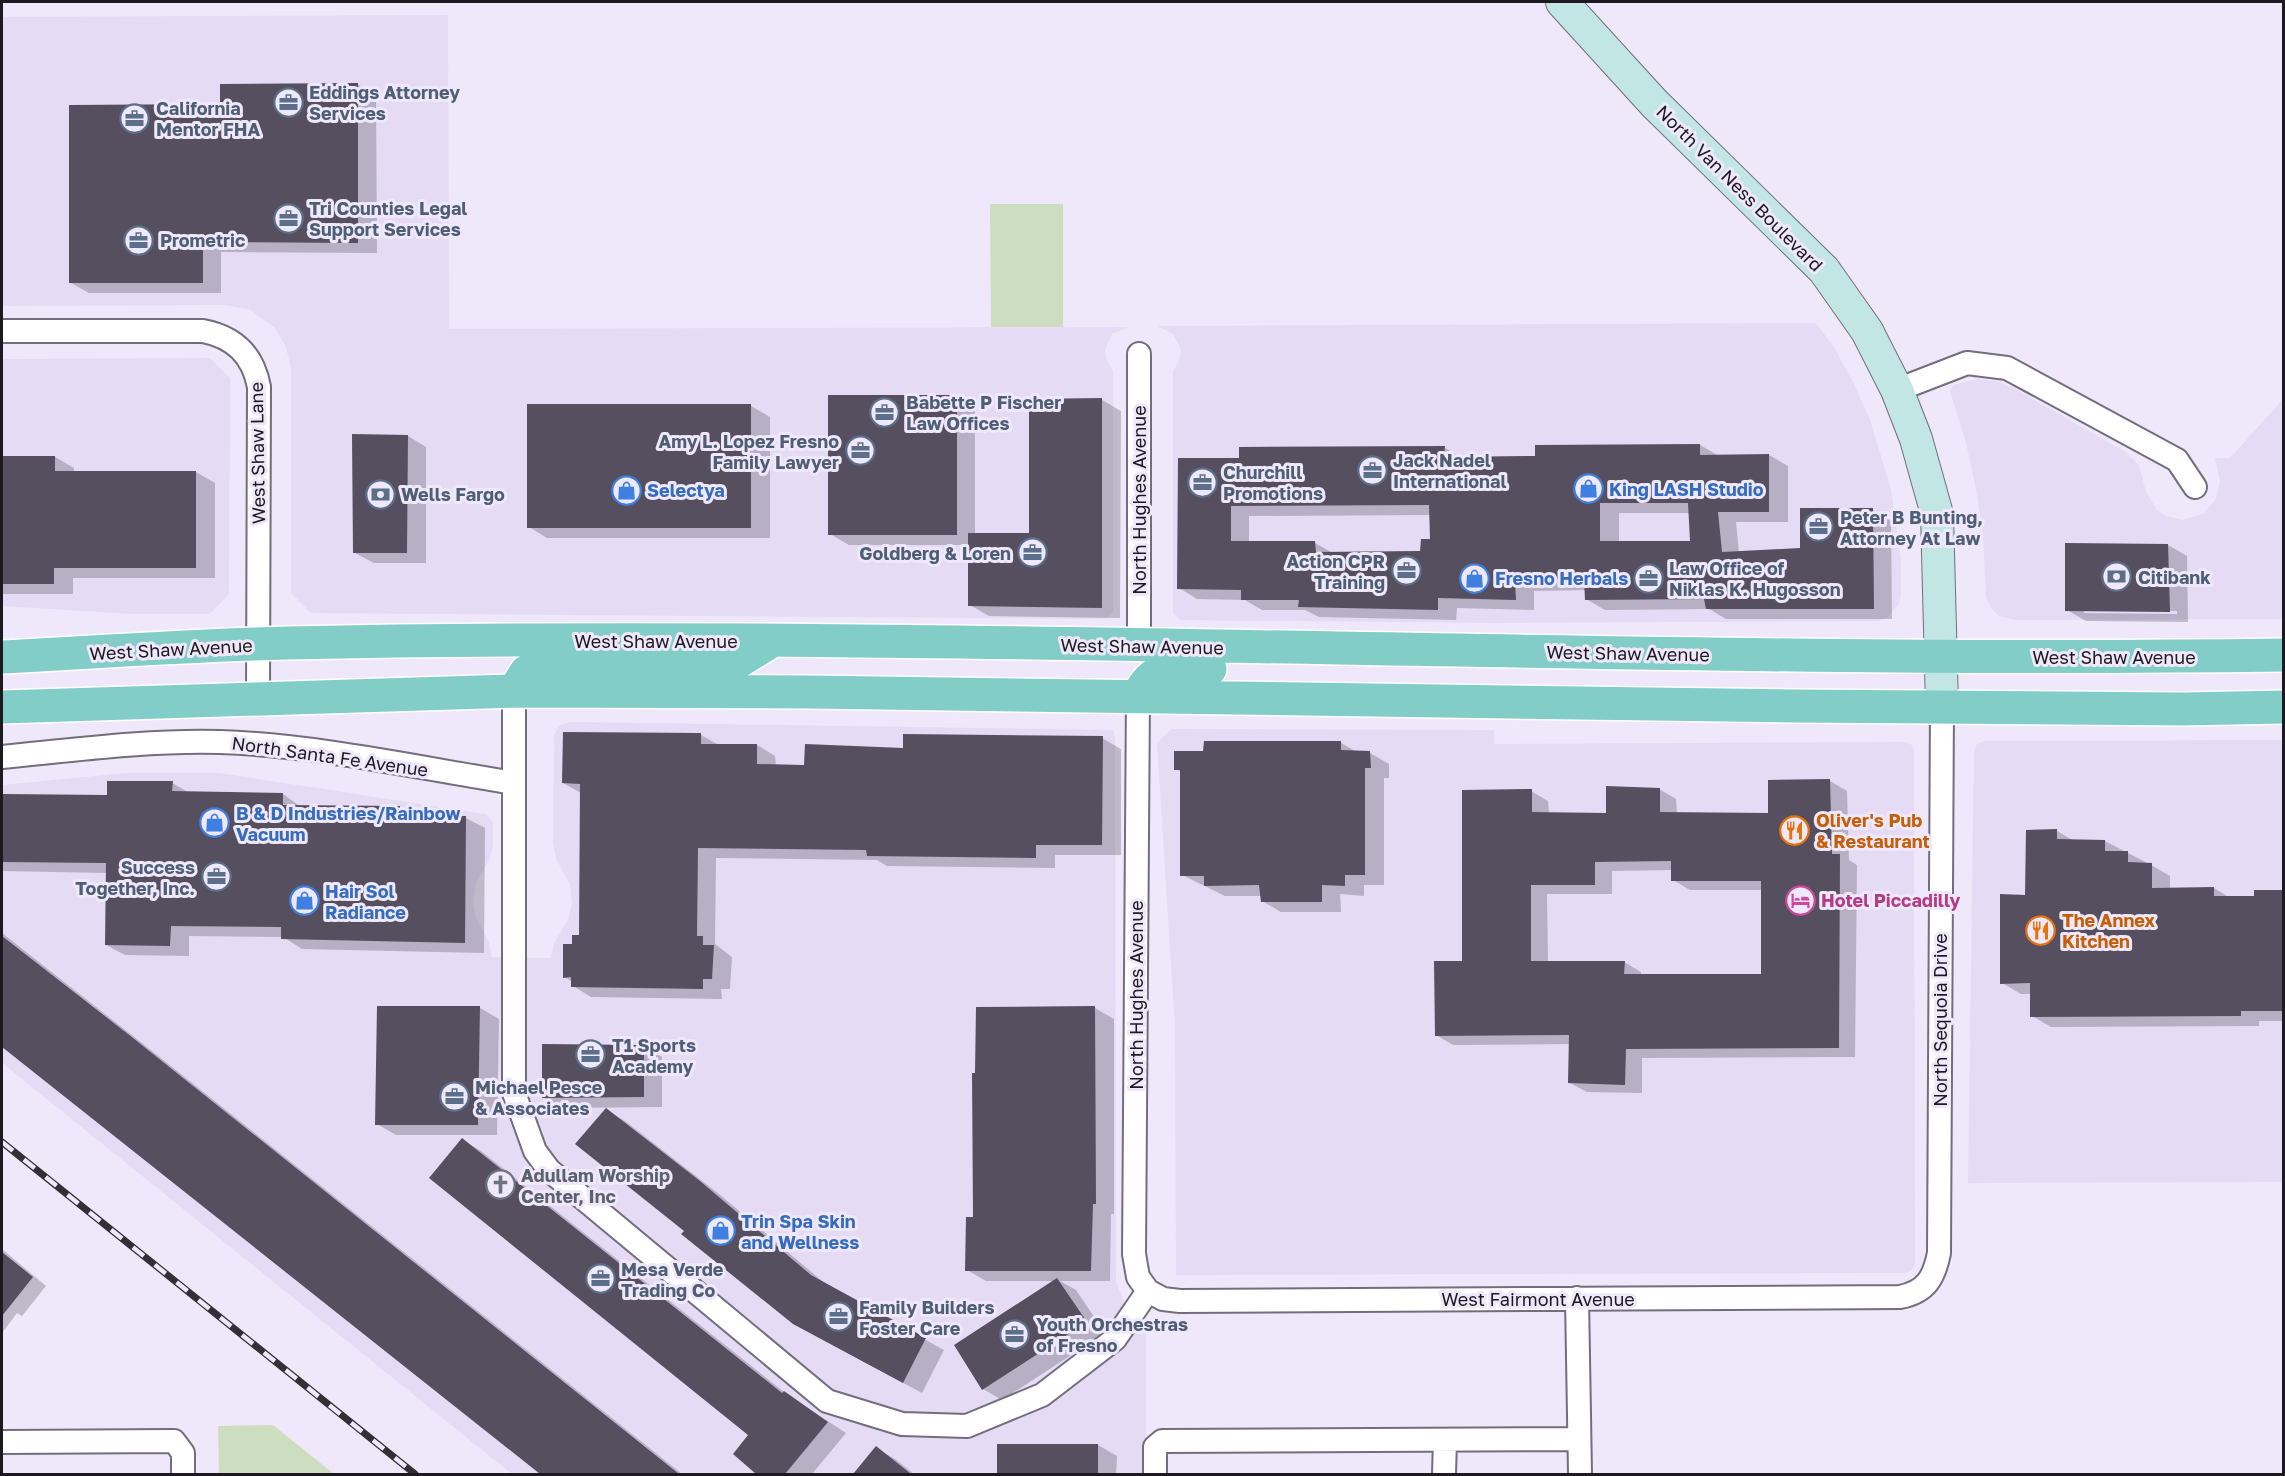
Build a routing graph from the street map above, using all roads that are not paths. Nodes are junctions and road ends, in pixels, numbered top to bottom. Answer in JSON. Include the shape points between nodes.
{"nodes":[{"id":1,"x":1562,"y":2,"type":"edge"},
{"id":2,"x":2,"y":331,"type":"edge"},
{"id":3,"x":1139,"y":354,"type":"dead end"},
{"id":4,"x":1897,"y":390,"type":"junction"},
{"id":5,"x":2195,"y":488,"type":"dead end"},
{"id":6,"x":772,"y":641,"type":"junction"},
{"id":7,"x":257,"y":644,"type":"junction"},
{"id":8,"x":1140,"y":646,"type":"junction"},
{"id":9,"x":1477,"y":649,"type":"junction"},
{"id":10,"x":2283,"y":655,"type":"edge"},
{"id":11,"x":2,"y":657,"type":"edge"},
{"id":12,"x":1942,"y":681,"type":"junction"},
{"id":13,"x":514,"y":692,"type":"junction"},
{"id":14,"x":810,"y":692,"type":"junction"},
{"id":15,"x":1138,"y":696,"type":"junction"},
{"id":16,"x":258,"y":697,"type":"junction"},
{"id":17,"x":2,"y":707,"type":"edge"},
{"id":18,"x":2283,"y":707,"type":"edge"},
{"id":19,"x":2,"y":757,"type":"edge"},
{"id":20,"x":514,"y":783,"type":"junction"},
{"id":21,"x":1927,"y":1285,"type":"joint"},
{"id":22,"x":1148,"y":1291,"type":"junction"},
{"id":23,"x":1577,"y":1298,"type":"junction"},
{"id":24,"x":1579,"y":1438,"type":"junction"},
{"id":25,"x":1444,"y":1440,"type":"junction"},
{"id":26,"x":2,"y":1442,"type":"edge"},
{"id":27,"x":183,"y":1474,"type":"edge"},
{"id":28,"x":1155,"y":1474,"type":"edge"},
{"id":29,"x":1444,"y":1474,"type":"edge"},
{"id":30,"x":1580,"y":1474,"type":"edge"}],
"edges":[{"from":1,"to":4,"type":"street","name":"North Van Ness Boulevard","via":[[1654,103],[1824,270],[1867,331]]},
{"from":2,"to":7,"type":"street","name":"West Shaw Lane","via":[[203,331],[229,339],[250,360],[259,387]]},
{"from":3,"to":8,"type":"street","name":"North Hughes Avenue"},
{"from":4,"to":5,"type":"street","via":[[1967,363],[2007,368],[2177,460]]},
{"from":4,"to":12,"type":"street","name":"North Van Ness Boulevard","via":[[1928,476],[1937,514]]},
{"from":6,"to":7,"type":"main road","name":"West Shaw Avenue"},
{"from":6,"to":8,"type":"main road","name":"West Shaw Avenue"},
{"from":6,"to":13,"type":"main road","via":[[733,665],[547,664],[526,672]]},
{"from":7,"to":11,"type":"main road","name":"West Shaw Avenue"},
{"from":7,"to":16,"type":"street","name":"West Shaw Lane"},
{"from":8,"to":9,"type":"main road","name":"West Shaw Avenue"},
{"from":8,"to":14,"type":"main road","via":[[1132,667],[1114,673],[926,672]]},
{"from":9,"to":12,"type":"main road","name":"West Shaw Avenue"},
{"from":9,"to":15,"type":"main road","via":[[1353,670],[1165,669],[1146,680]]},
{"from":10,"to":12,"type":"main road","name":"West Shaw Avenue"},
{"from":12,"to":15,"type":"main road","name":"West Shaw Avenue","via":[[1396,701]]},
{"from":12,"to":18,"type":"main road","name":"West Shaw Avenue","via":[[2183,709]]},
{"from":12,"to":21,"type":"street","name":"North Sequoia Drive","via":[[1939,1253],[1936,1271]]},
{"from":13,"to":14,"type":"main road","name":"West Shaw Avenue"},
{"from":13,"to":16,"type":"main road","name":"West Shaw Avenue"},
{"from":13,"to":20,"type":"street"},
{"from":14,"to":15,"type":"main road","name":"West Shaw Avenue"},
{"from":15,"to":22,"type":"street","name":"North Hughes Avenue","via":[[1134,1254],[1138,1277]]},
{"from":16,"to":17,"type":"main road","name":"West Shaw Avenue"},
{"from":19,"to":20,"type":"street","name":"North Santa Fe Avenue","via":[[170,742],[219,742],[270,745]]},
{"from":20,"to":22,"type":"street","via":[[514,1092],[535,1151],[549,1170],[827,1401],[902,1424],[967,1426],[1042,1395],[1115,1339]]},
{"from":21,"to":23,"type":"street","name":"West Fairmont Avenue","via":[[1900,1297]]},
{"from":22,"to":23,"type":"street","name":"West Fairmont Avenue","via":[[1163,1299],[1180,1301]]},
{"from":23,"to":24,"type":"street"},
{"from":24,"to":25,"type":"street"},
{"from":24,"to":30,"type":"street"},
{"from":25,"to":28,"type":"street","via":[[1162,1441],[1155,1447]]},
{"from":25,"to":29,"type":"street"},
{"from":26,"to":27,"type":"street","via":[[174,1441],[183,1453]]}]}
